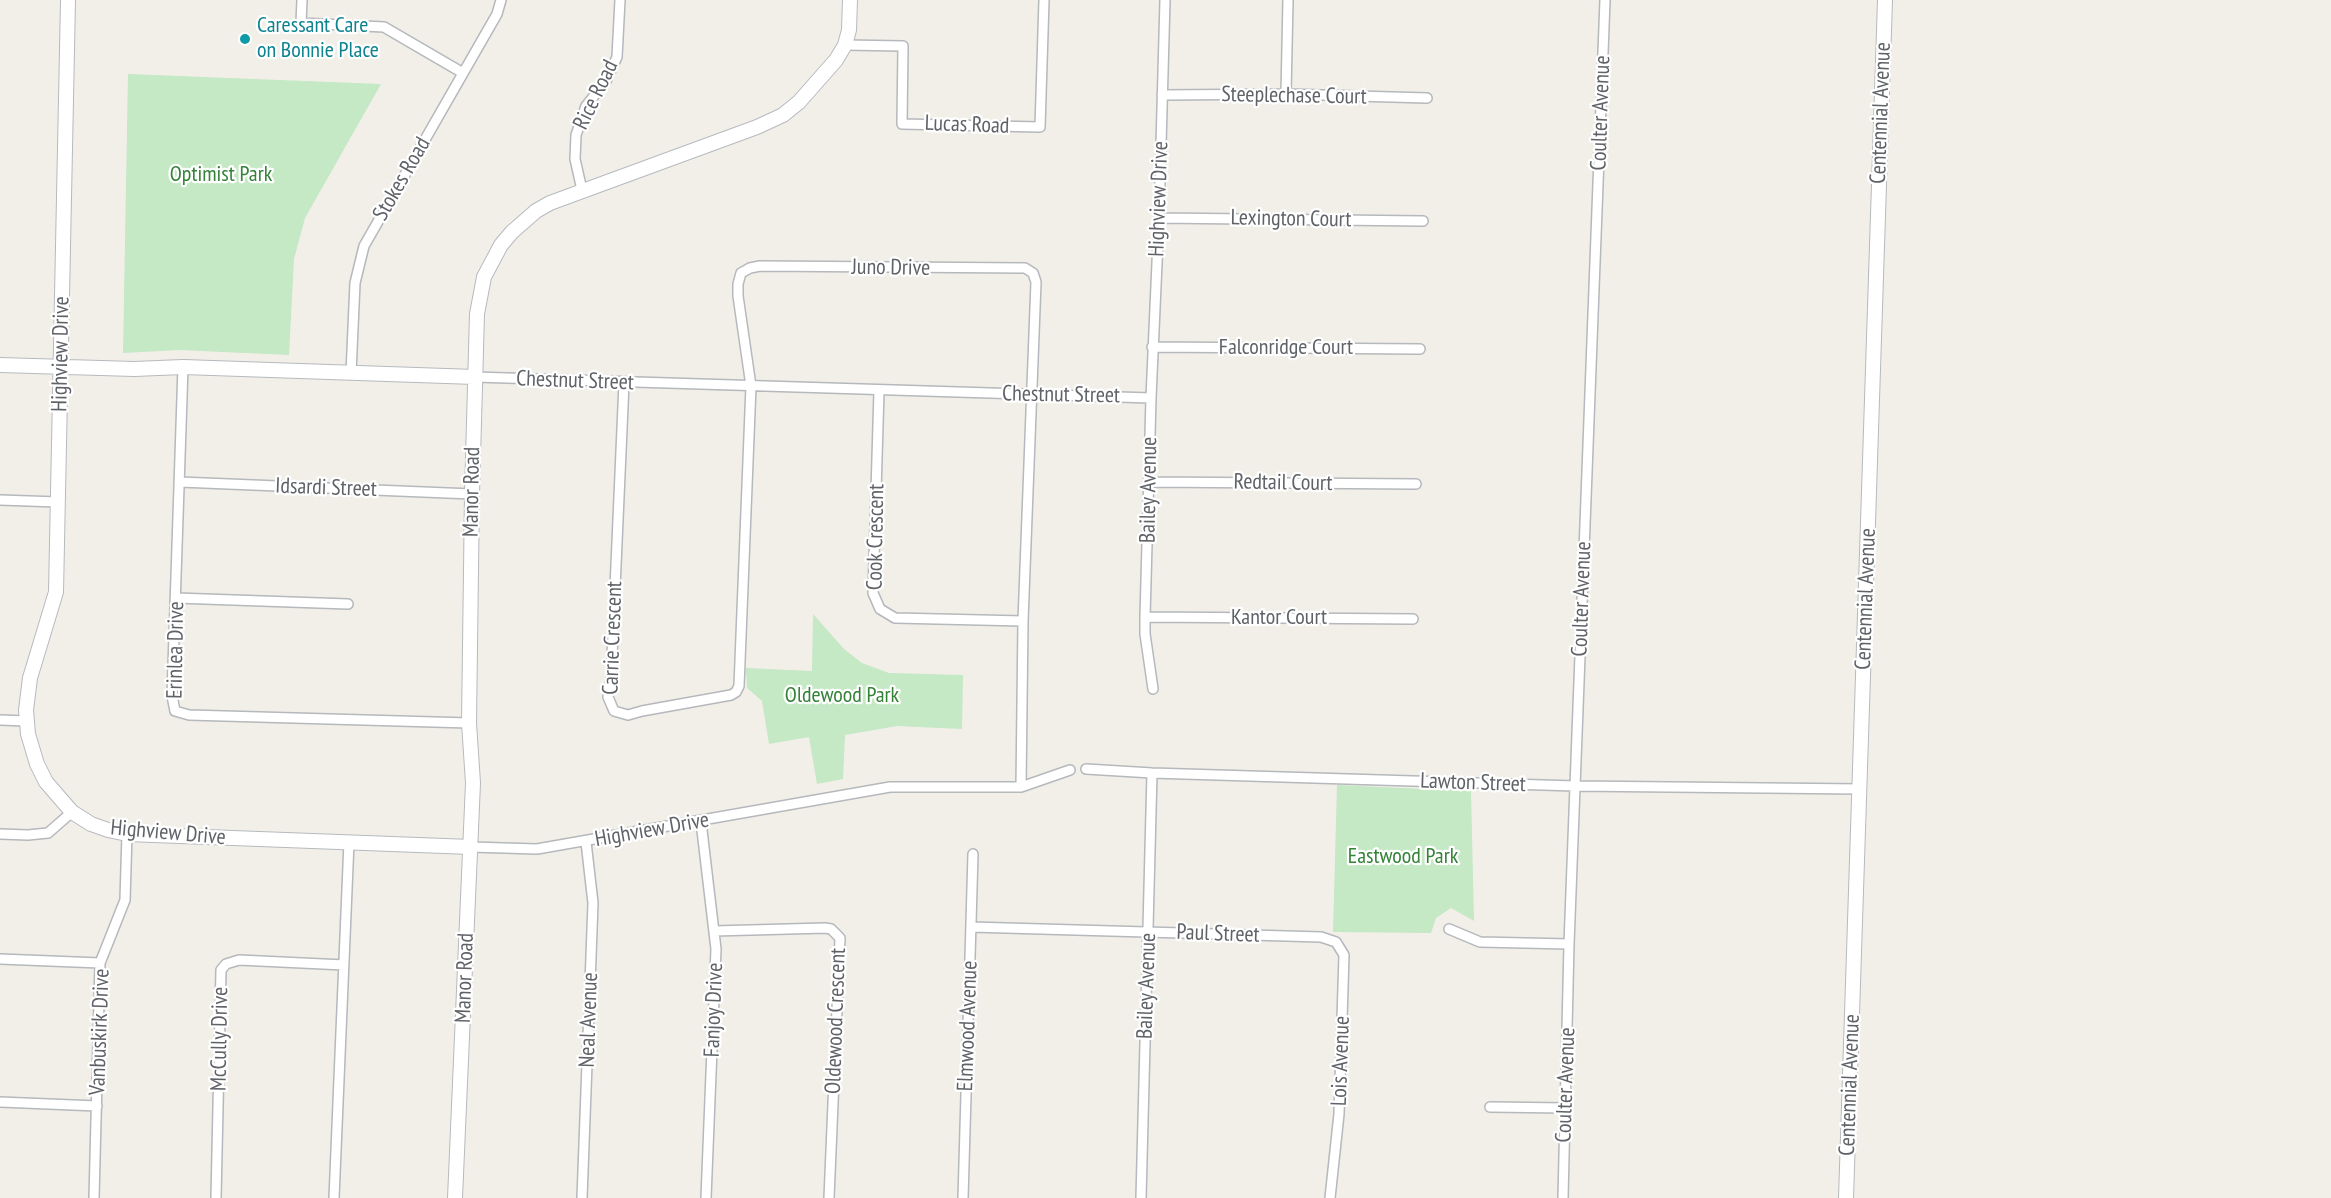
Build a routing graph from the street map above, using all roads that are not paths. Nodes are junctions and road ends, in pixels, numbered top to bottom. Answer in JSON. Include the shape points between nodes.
{"nodes":[{"id":1,"x":68,"y":0,"type":"edge"},
{"id":2,"x":302,"y":0,"type":"edge"},
{"id":3,"x":501,"y":0,"type":"edge"},
{"id":4,"x":620,"y":0,"type":"edge"},
{"id":5,"x":850,"y":0,"type":"edge"},
{"id":6,"x":1044,"y":0,"type":"edge"},
{"id":7,"x":1165,"y":0,"type":"edge"},
{"id":8,"x":1288,"y":0,"type":"edge"},
{"id":9,"x":1605,"y":0,"type":"edge"},
{"id":10,"x":1885,"y":0,"type":"edge"},
{"id":11,"x":845,"y":45,"type":"junction"},
{"id":12,"x":463,"y":73,"type":"junction"},
{"id":13,"x":1286,"y":94,"type":"junction"},
{"id":14,"x":1162,"y":95,"type":"junction"},
{"id":15,"x":1427,"y":98,"type":"dead end"},
{"id":16,"x":582,"y":190,"type":"junction"},
{"id":17,"x":1159,"y":218,"type":"junction"},
{"id":18,"x":1423,"y":220,"type":"dead end"},
{"id":19,"x":1152,"y":347,"type":"junction"},
{"id":20,"x":1420,"y":349,"type":"dead end"},
{"id":21,"x":0,"y":365,"type":"edge"},
{"id":22,"x":61,"y":367,"type":"junction"},
{"id":23,"x":183,"y":367,"type":"junction"},
{"id":24,"x":351,"y":373,"type":"junction"},
{"id":25,"x":475,"y":377,"type":"junction"},
{"id":26,"x":624,"y":383,"type":"junction"},
{"id":27,"x":751,"y":386,"type":"junction"},
{"id":28,"x":879,"y":391,"type":"junction"},
{"id":29,"x":1031,"y":394,"type":"junction"},
{"id":30,"x":1150,"y":398,"type":"junction"},
{"id":31,"x":180,"y":482,"type":"junction"},
{"id":32,"x":1150,"y":482,"type":"junction"},
{"id":33,"x":1416,"y":484,"type":"dead end"},
{"id":34,"x":472,"y":494,"type":"junction"},
{"id":35,"x":0,"y":500,"type":"edge"},
{"id":36,"x":58,"y":502,"type":"junction"},
{"id":37,"x":176,"y":598,"type":"junction"},
{"id":38,"x":348,"y":604,"type":"dead end"},
{"id":39,"x":1145,"y":617,"type":"junction"},
{"id":40,"x":1413,"y":619,"type":"dead end"},
{"id":41,"x":1023,"y":621,"type":"junction"},
{"id":42,"x":1153,"y":689,"type":"dead end"},
{"id":43,"x":0,"y":720,"type":"edge"},
{"id":44,"x":26,"y":721,"type":"junction"},
{"id":45,"x":469,"y":723,"type":"junction"},
{"id":46,"x":1086,"y":769,"type":"dead end"},
{"id":47,"x":1070,"y":771,"type":"dead end"},
{"id":48,"x":1152,"y":773,"type":"junction"},
{"id":49,"x":1575,"y":786,"type":"junction"},
{"id":50,"x":1021,"y":787,"type":"junction"},
{"id":51,"x":1860,"y":789,"type":"junction"},
{"id":52,"x":72,"y":812,"type":"junction"},
{"id":53,"x":701,"y":822,"type":"junction"},
{"id":54,"x":0,"y":834,"type":"edge"},
{"id":55,"x":127,"y":834,"type":"junction"},
{"id":56,"x":349,"y":842,"type":"junction"},
{"id":57,"x":586,"y":842,"type":"junction"},
{"id":58,"x":471,"y":847,"type":"junction"},
{"id":59,"x":973,"y":854,"type":"dead end"},
{"id":60,"x":971,"y":927,"type":"junction"},
{"id":61,"x":1449,"y":929,"type":"dead end"},
{"id":62,"x":714,"y":931,"type":"junction"},
{"id":63,"x":1148,"y":932,"type":"junction"},
{"id":64,"x":1321,"y":937,"type":"joint"},
{"id":65,"x":1569,"y":944,"type":"junction"},
{"id":66,"x":0,"y":959,"type":"edge"},
{"id":67,"x":100,"y":963,"type":"junction"},
{"id":68,"x":344,"y":965,"type":"junction"},
{"id":69,"x":0,"y":1102,"type":"edge"},
{"id":70,"x":97,"y":1106,"type":"junction"},
{"id":71,"x":1490,"y":1107,"type":"dead end"},
{"id":72,"x":1565,"y":1108,"type":"junction"},
{"id":73,"x":94,"y":1198,"type":"edge"},
{"id":74,"x":216,"y":1198,"type":"edge"},
{"id":75,"x":334,"y":1198,"type":"edge"},
{"id":76,"x":455,"y":1198,"type":"edge"},
{"id":77,"x":582,"y":1198,"type":"edge"},
{"id":78,"x":706,"y":1198,"type":"edge"},
{"id":79,"x":829,"y":1198,"type":"edge"},
{"id":80,"x":963,"y":1198,"type":"edge"},
{"id":81,"x":1141,"y":1198,"type":"edge"},
{"id":82,"x":1330,"y":1198,"type":"edge"},
{"id":83,"x":1563,"y":1198,"type":"edge"},
{"id":84,"x":1846,"y":1198,"type":"edge"}],
"edges":[{"from":1,"to":22,"type":"street","name":"Highview Drive"},
{"from":2,"to":12,"type":"street","via":[[302,23],[384,27]]},
{"from":3,"to":12,"type":"street","name":"Stokes Road"},
{"from":4,"to":16,"type":"street","name":"Rice Road","via":[[617,57],[606,81],[586,106],[576,135],[575,159]]},
{"from":5,"to":11,"type":"street","name":"Manor Road"},
{"from":6,"to":11,"type":"street","name":"Lucas Road","via":[[1040,127],[902,124],[903,46]]},
{"from":7,"to":14,"type":"street","name":"Highview Drive"},
{"from":8,"to":13,"type":"street"},
{"from":9,"to":49,"type":"street","name":"Coulter Avenue"},
{"from":10,"to":51,"type":"street","name":"Centennial Avenue"},
{"from":11,"to":16,"type":"street","name":"Manor Road","via":[[825,75],[780,117]]},
{"from":12,"to":24,"type":"street","name":"Stokes Road","via":[[364,246],[355,283]]},
{"from":13,"to":14,"type":"street","name":"Steeplechase Court"},
{"from":13,"to":15,"type":"street","name":"Steeplechase Court"},
{"from":14,"to":17,"type":"street","name":"Highview Drive"},
{"from":16,"to":25,"type":"street","name":"Manor Road","via":[[536,211],[512,232],[492,261],[478,304]]},
{"from":17,"to":18,"type":"street","name":"Lexington Court"},
{"from":17,"to":19,"type":"street","name":"Highview Drive"},
{"from":19,"to":20,"type":"street","name":"Falconridge Court"},
{"from":19,"to":30,"type":"street","name":"Highview Drive"},
{"from":21,"to":22,"type":"street","name":"Chestnut Street"},
{"from":22,"to":23,"type":"street","name":"Chestnut Street"},
{"from":22,"to":36,"type":"street","name":"Highview Drive"},
{"from":23,"to":24,"type":"street","name":"Chestnut Street"},
{"from":23,"to":31,"type":"street","name":"Erinlea Drive"},
{"from":24,"to":25,"type":"street","name":"Chestnut Street"},
{"from":25,"to":26,"type":"street","name":"Chestnut Street"},
{"from":25,"to":34,"type":"street","name":"Manor Road"},
{"from":26,"to":27,"type":"street","name":"Chestnut Street"},
{"from":26,"to":27,"type":"street","name":"Carrie Crescent","via":[[608,697],[614,711],[628,715],[732,695],[739,686]]},
{"from":27,"to":28,"type":"street","name":"Chestnut Street"},
{"from":27,"to":29,"type":"street","name":"Juno Drive","via":[[738,284],[741,273],[750,268],[1025,268],[1036,279]]},
{"from":28,"to":29,"type":"street","name":"Chestnut Street"},
{"from":28,"to":41,"type":"street","name":"Cook Crescent","via":[[873,593],[880,609],[895,618]]},
{"from":29,"to":30,"type":"street","name":"Chestnut Street"},
{"from":29,"to":41,"type":"street"},
{"from":30,"to":32,"type":"street","name":"Bailey Avenue"},
{"from":31,"to":34,"type":"street","name":"Idsardi Street"},
{"from":31,"to":37,"type":"street","name":"Erinlea Drive"},
{"from":32,"to":33,"type":"street","name":"Redtail Court"},
{"from":32,"to":39,"type":"street","name":"Bailey Avenue"},
{"from":34,"to":45,"type":"street","name":"Manor Road"},
{"from":35,"to":36,"type":"street"},
{"from":36,"to":44,"type":"street","name":"Highview Drive","via":[[55,600],[30,678]]},
{"from":37,"to":38,"type":"street"},
{"from":37,"to":45,"type":"street","name":"Erinlea Drive","via":[[172,696],[175,711],[182,714]]},
{"from":39,"to":40,"type":"street","name":"Kantor Court"},
{"from":39,"to":42,"type":"street","name":"Bailey Avenue"},
{"from":41,"to":50,"type":"street"},
{"from":43,"to":44,"type":"street"},
{"from":44,"to":52,"type":"street","name":"Highview Drive","via":[[37,764]]},
{"from":45,"to":58,"type":"street","name":"Manor Road","via":[[473,783]]},
{"from":46,"to":48,"type":"street","name":"Lawton Street"},
{"from":47,"to":50,"type":"street","name":"Highview Drive"},
{"from":48,"to":49,"type":"street","name":"Lawton Street"},
{"from":48,"to":63,"type":"street","name":"Bailey Avenue"},
{"from":49,"to":51,"type":"street","name":"Lawton Street"},
{"from":49,"to":65,"type":"street","name":"Coulter Avenue"},
{"from":50,"to":53,"type":"street","name":"Highview Drive","via":[[890,787]]},
{"from":51,"to":84,"type":"street","name":"Centennial Avenue"},
{"from":52,"to":54,"type":"street","via":[[48,832],[28,836]]},
{"from":52,"to":55,"type":"street","name":"Highview Drive","via":[[91,824]]},
{"from":53,"to":57,"type":"street","name":"Highview Drive"},
{"from":53,"to":62,"type":"street","name":"Fanjoy Drive"},
{"from":55,"to":56,"type":"street","name":"Highview Drive"},
{"from":55,"to":67,"type":"street","name":"Vanbuskirk Drive","via":[[125,900]]},
{"from":56,"to":58,"type":"street","name":"Highview Drive"},
{"from":56,"to":68,"type":"street"},
{"from":57,"to":58,"type":"street","name":"Highview Drive","via":[[537,849]]},
{"from":57,"to":77,"type":"street","name":"Neal Avenue","via":[[593,903]]},
{"from":58,"to":76,"type":"street","name":"Manor Road"},
{"from":59,"to":60,"type":"street","name":"Elmwood Avenue"},
{"from":60,"to":63,"type":"street","name":"Paul Street"},
{"from":60,"to":80,"type":"street","name":"Elmwood Avenue"},
{"from":61,"to":65,"type":"street","via":[[1480,942]]},
{"from":62,"to":78,"type":"street","name":"Fanjoy Drive","via":[[716,966]]},
{"from":62,"to":79,"type":"street","name":"Oldewood Crescent","via":[[825,928],[840,938]]},
{"from":63,"to":64,"type":"street","name":"Paul Street"},
{"from":63,"to":81,"type":"street","name":"Bailey Avenue"},
{"from":64,"to":82,"type":"street","name":"Lois Avenue","via":[[1336,942],[1344,955],[1339,1114]]},
{"from":65,"to":72,"type":"street","name":"Coulter Avenue"},
{"from":66,"to":67,"type":"street"},
{"from":67,"to":70,"type":"street","name":"Vanbuskirk Drive"},
{"from":68,"to":74,"type":"street","name":"McCully Drive","via":[[239,960],[221,970]]},
{"from":68,"to":75,"type":"street"},
{"from":69,"to":70,"type":"street"},
{"from":70,"to":73,"type":"street","name":"Vanbuskirk Drive"},
{"from":71,"to":72,"type":"street"},
{"from":72,"to":83,"type":"street","name":"Coulter Avenue"}]}
